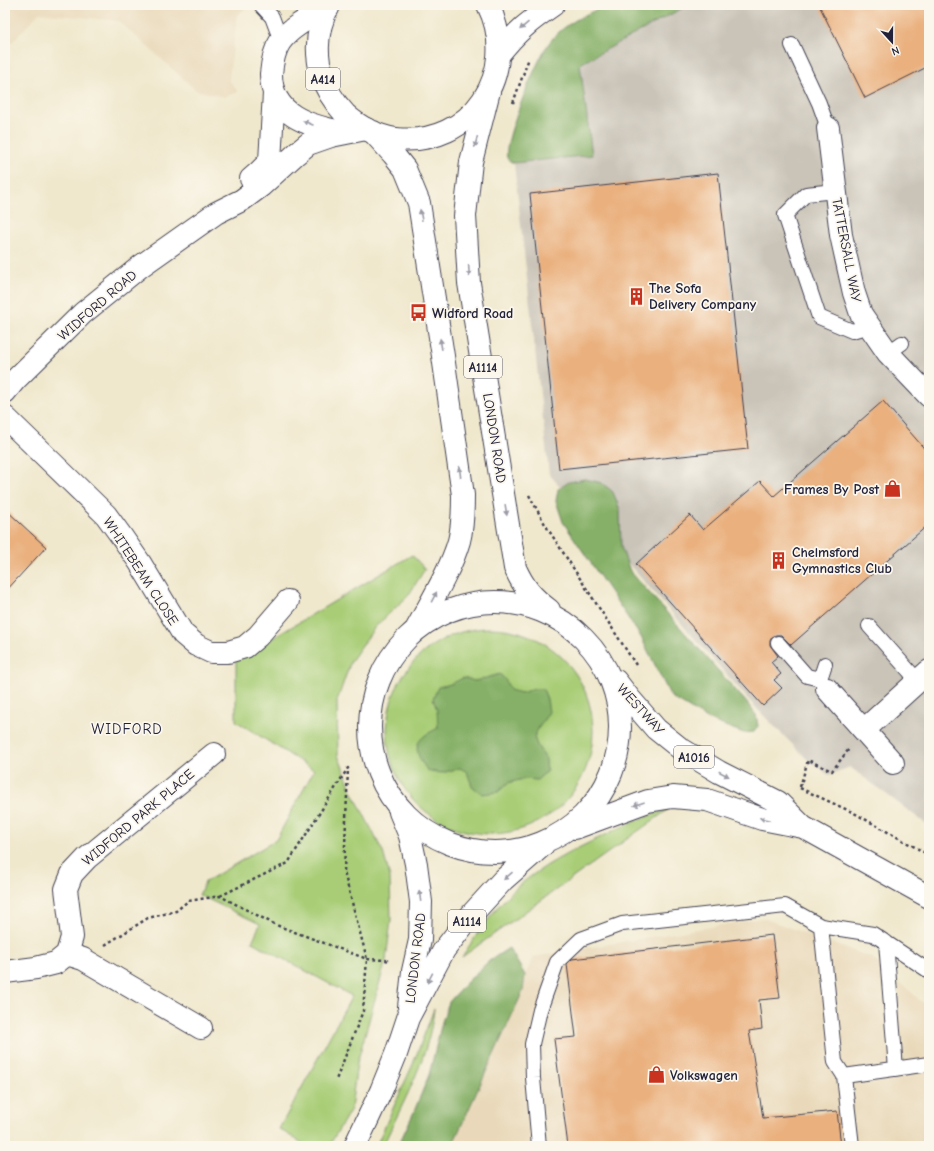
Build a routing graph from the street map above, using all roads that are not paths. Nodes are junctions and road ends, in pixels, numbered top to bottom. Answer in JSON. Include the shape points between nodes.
{"nodes":[{"id":1,"x":261,"y":5,"type":"edge"},
{"id":2,"x":488,"y":5,"type":"edge"},
{"id":3,"x":553,"y":5,"type":"edge"},
{"id":4,"x":328,"y":7,"type":"edge"},
{"id":5,"x":281,"y":41,"type":"junction"},
{"id":6,"x":792,"y":45,"type":"dead end"},
{"id":7,"x":499,"y":54,"type":"junction"},
{"id":8,"x":489,"y":91,"type":"junction"},
{"id":9,"x":274,"y":93,"type":"junction"},
{"id":10,"x":828,"y":128,"type":"joint"},
{"id":11,"x":362,"y":132,"type":"junction"},
{"id":12,"x":835,"y":191,"type":"junction"},
{"id":13,"x":216,"y":213,"type":"junction"},
{"id":14,"x":869,"y":326,"type":"junction"},
{"id":15,"x":5,"y":392,"type":"edge"},
{"id":16,"x":929,"y":396,"type":"edge"},
{"id":17,"x":5,"y":417,"type":"edge"},
{"id":18,"x":288,"y":601,"type":"dead end"},
{"id":19,"x":566,"y":624,"type":"junction"},
{"id":20,"x":869,"y":626,"type":"dead end"},
{"id":21,"x":416,"y":631,"type":"junction"},
{"id":22,"x":778,"y":643,"type":"dead end"},
{"id":23,"x":604,"y":664,"type":"junction"},
{"id":24,"x":826,"y":664,"type":"dead end"},
{"id":25,"x":924,"y":676,"type":"edge"},
{"id":26,"x":823,"y":684,"type":"junction"},
{"id":27,"x":864,"y":730,"type":"junction"},
{"id":28,"x":214,"y":754,"type":"dead end"},
{"id":29,"x":893,"y":763,"type":"dead end"},
{"id":30,"x":397,"y":806,"type":"junction"},
{"id":31,"x":803,"y":827,"type":"junction"},
{"id":32,"x":555,"y":837,"type":"junction"},
{"id":33,"x":929,"y":897,"type":"edge"},
{"id":34,"x":821,"y":926,"type":"junction"},
{"id":35,"x":886,"y":942,"type":"junction"},
{"id":36,"x":75,"y":957,"type":"junction"},
{"id":37,"x":929,"y":971,"type":"edge"},
{"id":38,"x":5,"y":972,"type":"edge"},
{"id":39,"x":408,"y":1018,"type":"junction"},
{"id":40,"x":201,"y":1028,"type":"dead end"},
{"id":41,"x":929,"y":1064,"type":"edge"},
{"id":42,"x":896,"y":1069,"type":"junction"},
{"id":43,"x":844,"y":1076,"type":"junction"},
{"id":44,"x":355,"y":1146,"type":"edge"},
{"id":45,"x":539,"y":1146,"type":"edge"},
{"id":46,"x":852,"y":1146,"type":"edge"}],
"edges":[{"from":1,"to":5,"type":"lane","via":[[272,17]]},
{"from":2,"to":7,"type":"main road","number":"A414","via":[[496,24]]},
{"from":3,"to":7,"type":"main road","number":"A414","one_way":true,"via":[[514,35]]},
{"from":4,"to":5,"type":"main road","name":"WIDFORD ROAD","via":[[297,25]]},
{"from":4,"to":11,"type":"main road","number":"A414","via":[[320,28],[320,69],[328,90],[340,108]]},
{"from":5,"to":9,"type":"main road","name":"WIDFORD ROAD","via":[[274,54],[272,67]]},
{"from":6,"to":10,"type":"lane"},
{"from":7,"to":8,"type":"main road","number":"A414"},
{"from":8,"to":11,"type":"main road","number":"A414","via":[[470,115],[443,133],[405,140]]},
{"from":8,"to":19,"type":"main road","name":"LONDON ROAD","number":"A1114","one_way":true,"via":[[471,162],[465,216],[470,283],[515,568],[522,583],[536,600]]},
{"from":11,"to":9,"type":"main road","name":"WIDFORD ROAD","one_way":true,"via":[[320,128],[305,122],[289,113]]},
{"from":9,"to":13,"type":"main road","name":"WIDFORD ROAD","via":[[270,161]]},
{"from":10,"to":12,"type":"main road","name":"TATTERSALL WAY"},
{"from":11,"to":13,"type":"main road","name":"WIDFORD ROAD","via":[[331,136],[308,144],[261,186],[242,200]]},
{"from":21,"to":11,"type":"main road","number":"A1114","one_way":true,"via":[[437,592],[459,541],[463,495],[418,203],[405,169],[393,154]]},
{"from":12,"to":14,"type":"main road","name":"TATTERSALL WAY","via":[[841,235],[854,293],[861,314]]},
{"from":12,"to":14,"type":"lane","via":[[806,194],[785,215],[819,317],[852,331]]},
{"from":13,"to":15,"type":"main road","name":"WIDFORD ROAD","via":[[141,266],[83,313]]},
{"from":14,"to":16,"type":"main road","name":"TATTERSALL WAY","via":[[895,348]]},
{"from":17,"to":18,"type":"main road","name":"WHITEBEAM CLOSE","via":[[106,515],[140,563],[183,634],[196,645],[211,652],[228,652],[244,647],[258,636]]},
{"from":19,"to":21,"type":"main road","number":"A1114","via":[[530,607],[488,602],[447,612]]},
{"from":19,"to":23,"type":"main road","number":"A1114","via":[[591,647]]},
{"from":20,"to":25,"type":"lane"},
{"from":21,"to":30,"type":"main road","number":"A1114","via":[[397,650],[384,669],[370,717],[370,737],[375,764]]},
{"from":22,"to":26,"type":"lane","via":[[807,676]]},
{"from":23,"to":31,"type":"main road","name":"WESTWAY","number":"A1016","one_way":true,"via":[[656,729],[681,749],[719,772],[778,802]]},
{"from":23,"to":32,"type":"main road","number":"A1114","via":[[616,692],[619,709],[620,735],[617,756],[609,780],[595,803],[579,820]]},
{"from":24,"to":26,"type":"lane"},
{"from":25,"to":27,"type":"main road"},
{"from":26,"to":27,"type":"main road"},
{"from":27,"to":29,"type":"main road"},
{"from":28,"to":36,"type":"main road","name":"WIDFORD PARK PLACE","via":[[87,858],[72,874],[66,889]]},
{"from":30,"to":32,"type":"main road","number":"A1114","via":[[423,830],[464,849],[502,852],[526,849]]},
{"from":39,"to":30,"type":"main road","name":"LONDON ROAD","number":"A1114","one_way":true,"via":[[413,971],[420,940],[421,902],[410,836]]},
{"from":31,"to":32,"type":"main road","name":"WESTWAY","number":"A1016","one_way":true,"via":[[762,819],[707,800],[673,797],[648,801]]},
{"from":31,"to":33,"type":"main road","name":"WESTWAY","number":"A1016"},
{"from":32,"to":39,"type":"main road","name":"LONDON ROAD","number":"A1114","one_way":true,"via":[[503,880],[472,914],[444,950]]},
{"from":34,"to":35,"type":"lane","via":[[873,934]]},
{"from":34,"to":43,"type":"lane","via":[[835,1062]]},
{"from":34,"to":45,"type":"lane","via":[[785,906],[622,924],[582,939],[557,962],[540,1010],[532,1044]]},
{"from":35,"to":37,"type":"lane"},
{"from":35,"to":42,"type":"lane"},
{"from":36,"to":38,"type":"main road","via":[[36,968]]},
{"from":36,"to":40,"type":"main road"},
{"from":39,"to":44,"type":"main road","name":"LONDON ROAD","number":"A1114","via":[[381,1091]]},
{"from":41,"to":42,"type":"lane"},
{"from":42,"to":43,"type":"lane"},
{"from":43,"to":46,"type":"lane"}]}
